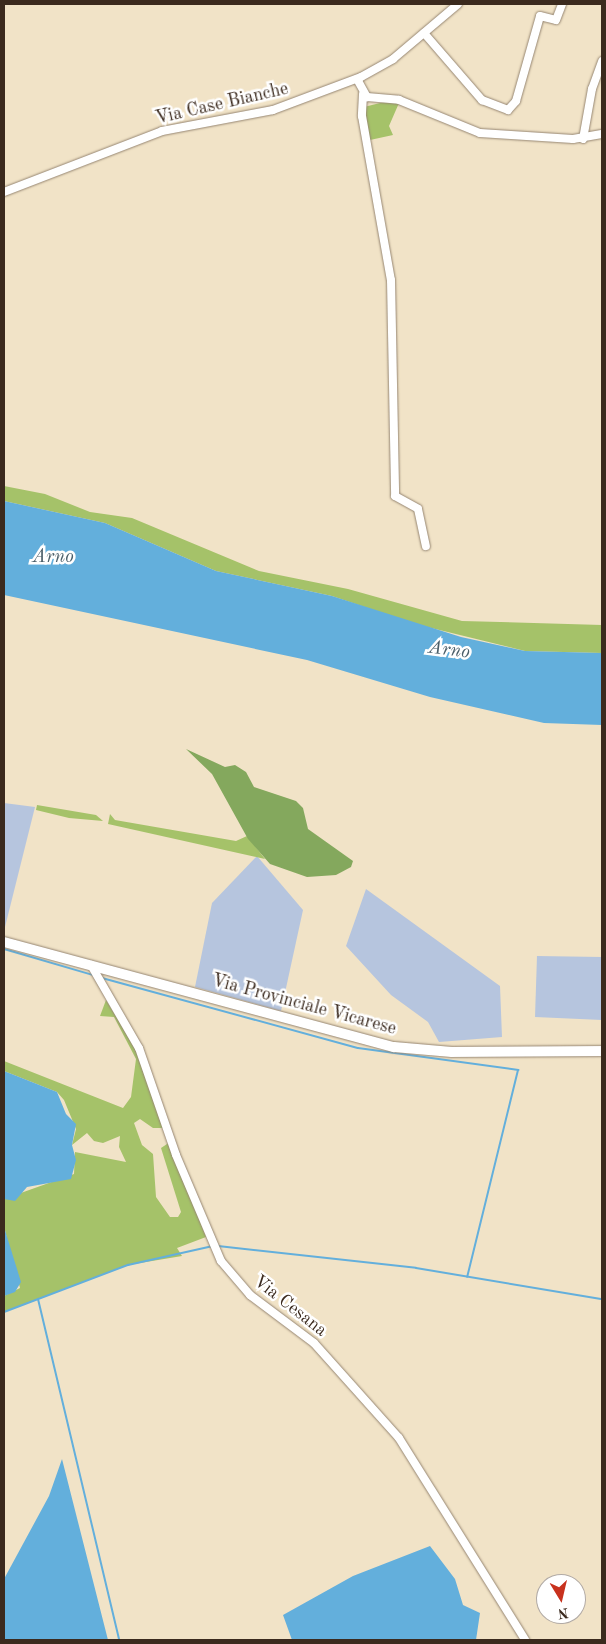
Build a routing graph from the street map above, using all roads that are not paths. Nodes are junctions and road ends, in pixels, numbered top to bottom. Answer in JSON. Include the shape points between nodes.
{"nodes":[{"id":1,"x":458,"y":4,"type":"edge"},
{"id":2,"x":562,"y":4,"type":"edge"},
{"id":3,"x":424,"y":33,"type":"junction"},
{"id":4,"x":602,"y":61,"type":"edge"},
{"id":5,"x":356,"y":79,"type":"junction"},
{"id":6,"x":363,"y":94,"type":"junction"},
{"id":7,"x":602,"y":134,"type":"edge"},
{"id":8,"x":583,"y":139,"type":"junction"},
{"id":9,"x":4,"y":192,"type":"edge"},
{"id":10,"x":426,"y":546,"type":"dead end"},
{"id":11,"x":4,"y":942,"type":"edge"},
{"id":12,"x":96,"y":973,"type":"junction"},
{"id":13,"x":602,"y":1051,"type":"edge"},
{"id":14,"x":525,"y":1640,"type":"edge"}],
"edges":[{"from":1,"to":3,"type":"street","name":"Via Case Bianche"},
{"from":2,"to":3,"type":"street","via":[[556,20],[540,16],[516,101],[504,110],[482,100]]},
{"from":3,"to":5,"type":"street","name":"Via Case Bianche","via":[[382,66]]},
{"from":4,"to":8,"type":"street","via":[[593,83]]},
{"from":5,"to":6,"type":"street"},
{"from":5,"to":9,"type":"street","name":"Via Case Bianche","via":[[274,110],[162,132]]},
{"from":6,"to":8,"type":"street","via":[[399,100],[477,132]]},
{"from":6,"to":10,"type":"street","via":[[362,116],[391,280],[395,496],[418,509]]},
{"from":7,"to":8,"type":"street"},
{"from":11,"to":12,"type":"main road","name":"Via Provinciale Vicarese"},
{"from":12,"to":13,"type":"main road","name":"Via Provinciale Vicarese","via":[[394,1047],[452,1052]]},
{"from":12,"to":14,"type":"street","name":"Via Cesana","via":[[139,1048],[214,1246],[239,1285],[314,1343],[399,1438]]}]}
